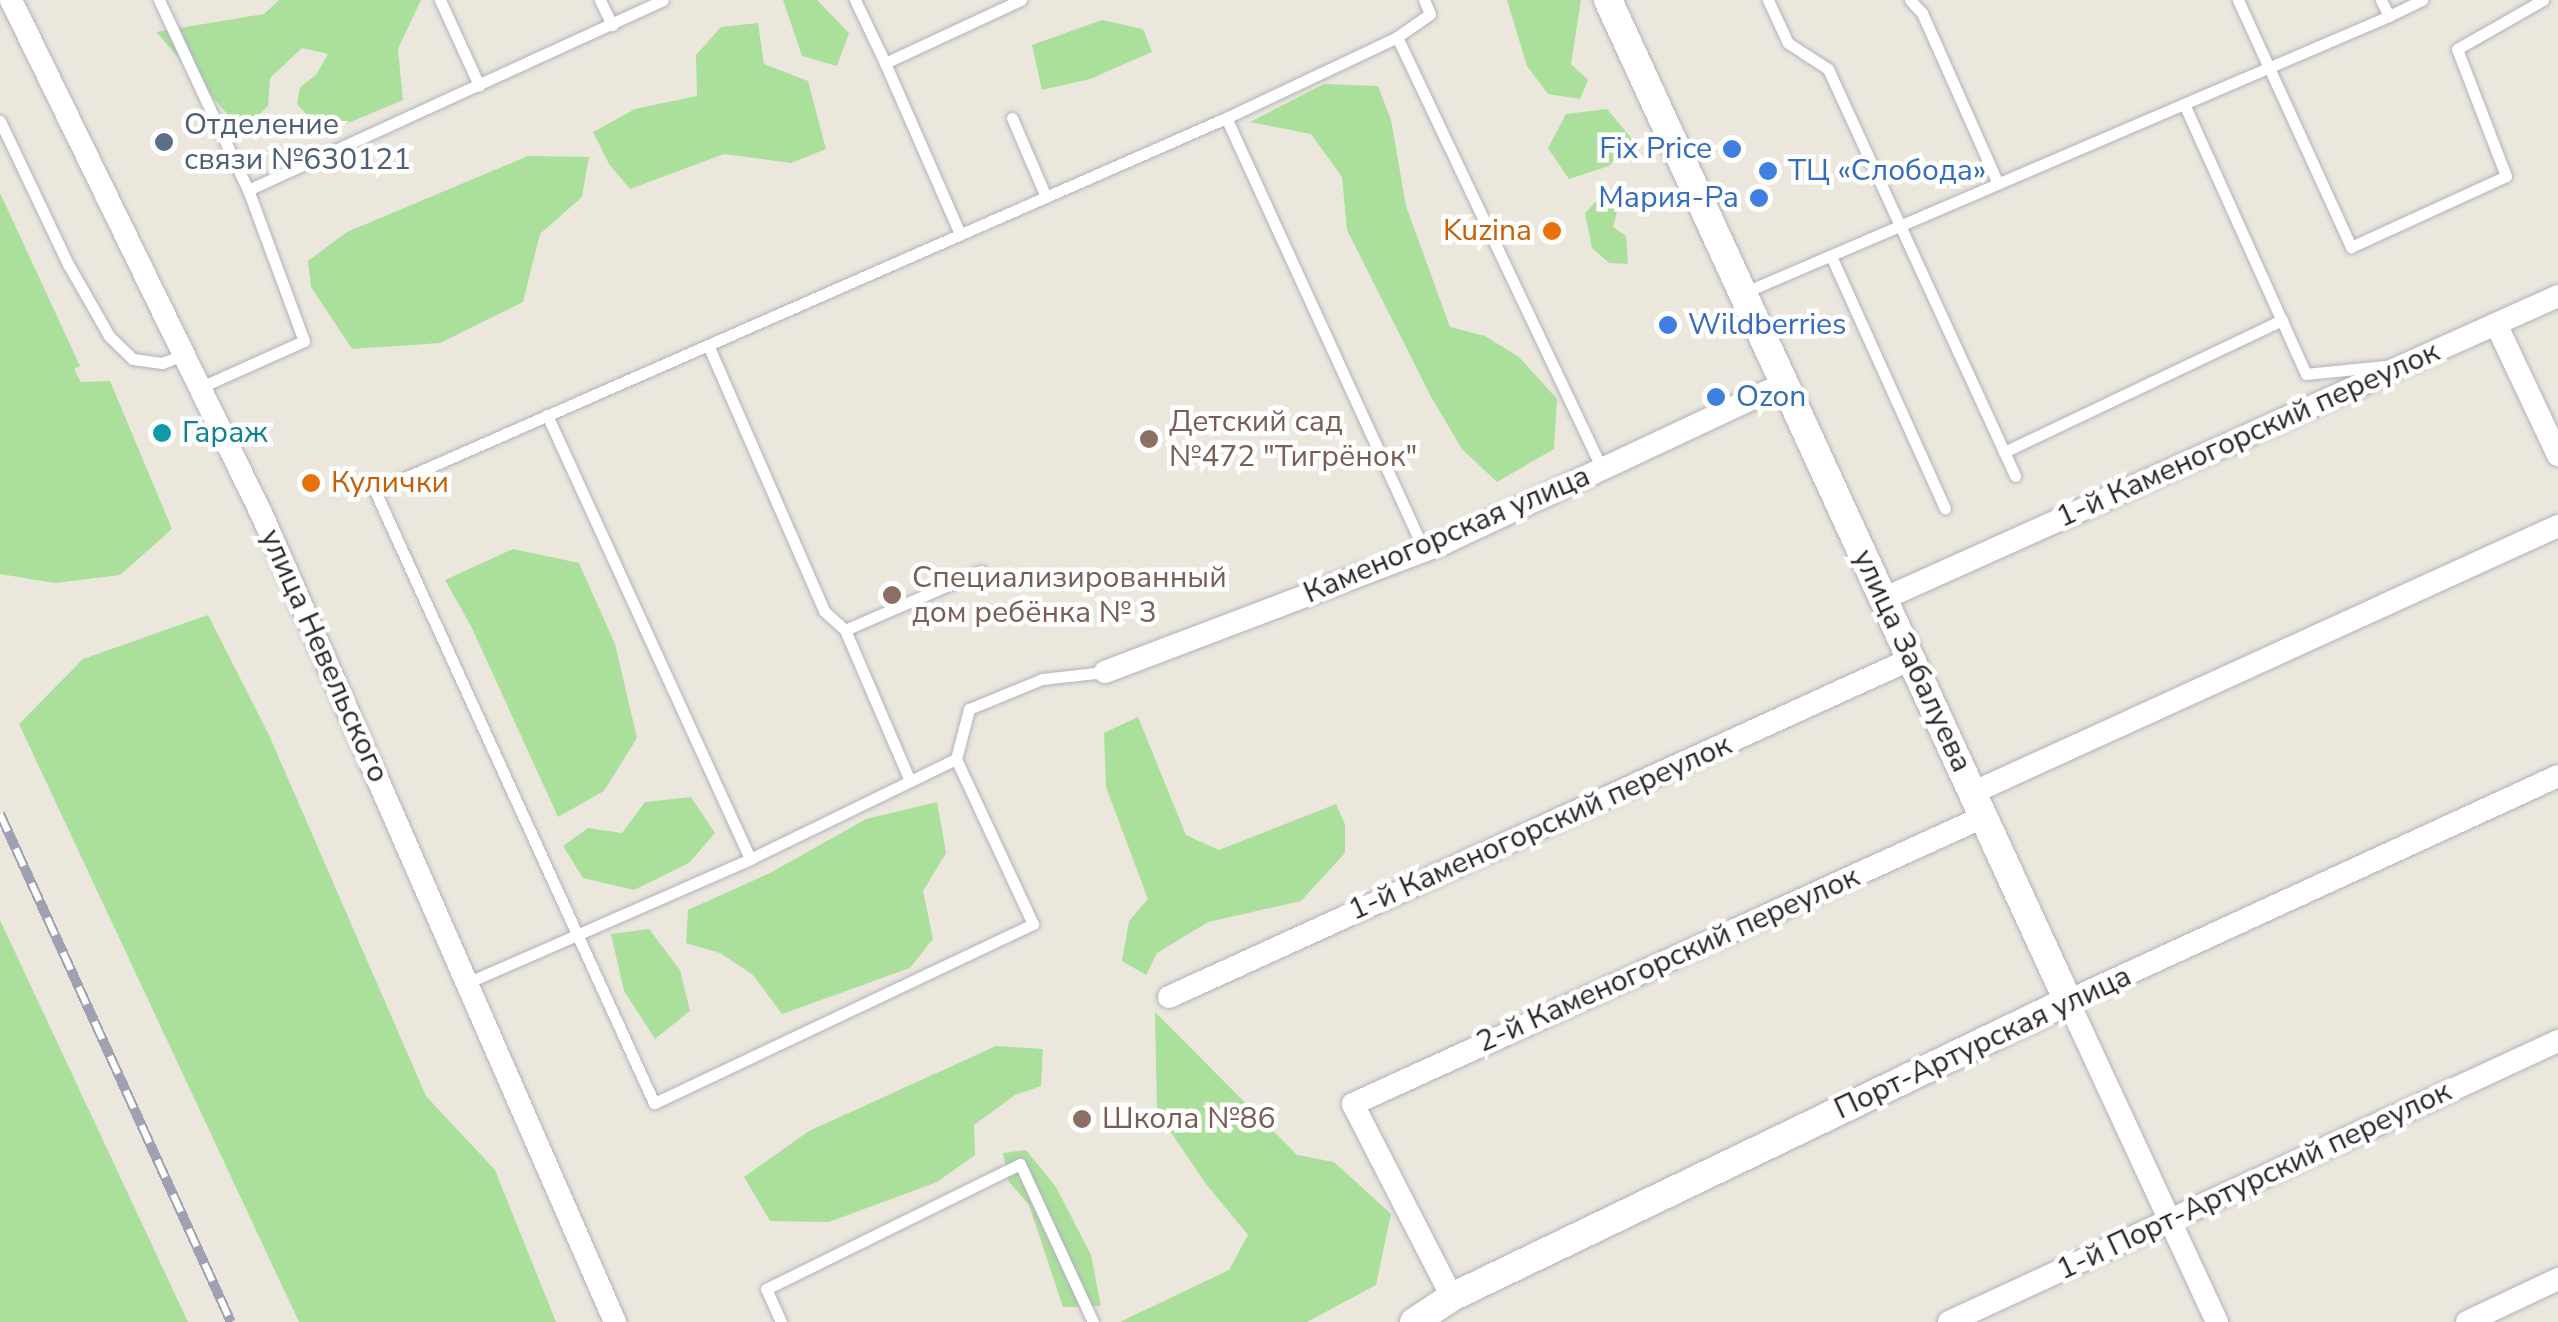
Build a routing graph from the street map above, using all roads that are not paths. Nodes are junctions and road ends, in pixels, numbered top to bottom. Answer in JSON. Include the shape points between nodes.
{"nodes":[{"id":1,"x":10,"y":0,"type":"edge"},
{"id":2,"x":159,"y":0,"type":"edge"},
{"id":3,"x":440,"y":0,"type":"edge"},
{"id":4,"x":600,"y":0,"type":"edge"},
{"id":5,"x":664,"y":0,"type":"edge"},
{"id":6,"x":855,"y":0,"type":"edge"},
{"id":7,"x":1020,"y":0,"type":"edge"},
{"id":8,"x":1424,"y":0,"type":"edge"},
{"id":9,"x":1608,"y":0,"type":"edge"},
{"id":10,"x":1768,"y":0,"type":"edge"},
{"id":11,"x":1910,"y":0,"type":"edge"},
{"id":12,"x":2238,"y":0,"type":"edge"},
{"id":13,"x":2381,"y":0,"type":"edge"},
{"id":14,"x":2422,"y":0,"type":"edge"},
{"id":15,"x":2543,"y":0,"type":"edge"},
{"id":16,"x":2388,"y":16,"type":"junction"},
{"id":17,"x":612,"y":25,"type":"junction"},
{"id":18,"x":1397,"y":36,"type":"junction"},
{"id":19,"x":885,"y":63,"type":"junction"},
{"id":20,"x":2269,"y":68,"type":"junction"},
{"id":21,"x":479,"y":86,"type":"junction"},
{"id":22,"x":2184,"y":104,"type":"junction"},
{"id":23,"x":1012,"y":118,"type":"dead end"},
{"id":24,"x":1226,"y":118,"type":"junction"},
{"id":25,"x":0,"y":122,"type":"edge"},
{"id":26,"x":1998,"y":184,"type":"junction"},
{"id":27,"x":248,"y":190,"type":"junction"},
{"id":28,"x":1046,"y":196,"type":"junction"},
{"id":29,"x":1900,"y":226,"type":"junction"},
{"id":30,"x":960,"y":234,"type":"junction"},
{"id":31,"x":1831,"y":256,"type":"junction"},
{"id":32,"x":1743,"y":294,"type":"junction"},
{"id":33,"x":2558,"y":296,"type":"edge"},
{"id":34,"x":2282,"y":320,"type":"junction"},
{"id":35,"x":2496,"y":324,"type":"junction"},
{"id":36,"x":708,"y":345,"type":"junction"},
{"id":37,"x":185,"y":354,"type":"junction"},
{"id":38,"x":2406,"y":364,"type":"junction"},
{"id":39,"x":1784,"y":384,"type":"junction"},
{"id":40,"x":202,"y":387,"type":"junction"},
{"id":41,"x":548,"y":415,"type":"junction"},
{"id":42,"x":2004,"y":452,"type":"junction"},
{"id":43,"x":2558,"y":455,"type":"edge"},
{"id":44,"x":1602,"y":469,"type":"junction"},
{"id":45,"x":2015,"y":476,"type":"dead end"},
{"id":46,"x":1945,"y":509,"type":"dead end"},
{"id":47,"x":2558,"y":526,"type":"edge"},
{"id":48,"x":1424,"y":550,"type":"junction"},
{"id":49,"x":981,"y":571,"type":"dead end"},
{"id":50,"x":1883,"y":599,"type":"junction"},
{"id":51,"x":845,"y":630,"type":"junction"},
{"id":52,"x":1911,"y":659,"type":"junction"},
{"id":53,"x":1105,"y":672,"type":"joint"},
{"id":54,"x":956,"y":759,"type":"junction"},
{"id":55,"x":2558,"y":776,"type":"edge"},
{"id":56,"x":910,"y":781,"type":"junction"},
{"id":57,"x":1978,"y":805,"type":"junction"},
{"id":58,"x":750,"y":859,"type":"junction"},
{"id":59,"x":575,"y":935,"type":"junction"},
{"id":60,"x":468,"y":982,"type":"junction"},
{"id":61,"x":1169,"y":997,"type":"dead end"},
{"id":62,"x":2068,"y":1001,"type":"junction"},
{"id":63,"x":2558,"y":1041,"type":"edge"},
{"id":64,"x":2168,"y":1220,"type":"junction"},
{"id":65,"x":2558,"y":1279,"type":"edge"},
{"id":66,"x":1435,"y":1313,"type":"edge"},
{"id":67,"x":615,"y":1322,"type":"edge"},
{"id":68,"x":780,"y":1322,"type":"edge"},
{"id":69,"x":1093,"y":1322,"type":"edge"},
{"id":70,"x":1950,"y":1322,"type":"edge"},
{"id":71,"x":2216,"y":1322,"type":"edge"},
{"id":72,"x":2467,"y":1322,"type":"edge"}],
"edges":[{"from":1,"to":37,"type":"street","name":"улица Невельского"},
{"from":2,"to":27,"type":"lane"},
{"from":3,"to":21,"type":"lane"},
{"from":4,"to":17,"type":"lane"},
{"from":5,"to":17,"type":"lane"},
{"from":6,"to":19,"type":"lane"},
{"from":7,"to":19,"type":"lane"},
{"from":8,"to":18,"type":"lane","via":[[1430,14]]},
{"from":9,"to":32,"type":"street","name":"улица Забалуева"},
{"from":10,"to":29,"type":"lane","via":[[1788,42],[1828,70]]},
{"from":11,"to":26,"type":"lane","via":[[1922,13]]},
{"from":12,"to":20,"type":"lane"},
{"from":13,"to":16,"type":"lane"},
{"from":14,"to":16,"type":"lane"},
{"from":15,"to":20,"type":"lane","via":[[2456,49],[2506,176],[2351,247]]},
{"from":16,"to":20,"type":"lane"},
{"from":17,"to":21,"type":"lane"},
{"from":18,"to":24,"type":"lane"},
{"from":18,"to":44,"type":"lane"},
{"from":19,"to":30,"type":"lane"},
{"from":20,"to":22,"type":"lane"},
{"from":21,"to":27,"type":"lane"},
{"from":22,"to":26,"type":"lane"},
{"from":22,"to":34,"type":"lane"},
{"from":23,"to":28,"type":"lane"},
{"from":24,"to":28,"type":"lane"},
{"from":24,"to":48,"type":"lane"},
{"from":25,"to":37,"type":"lane","via":[[109,336],[134,359],[162,362]]},
{"from":26,"to":29,"type":"lane"},
{"from":27,"to":40,"type":"lane","via":[[304,341]]},
{"from":28,"to":30,"type":"lane"},
{"from":29,"to":31,"type":"lane"},
{"from":29,"to":42,"type":"lane"},
{"from":30,"to":36,"type":"lane"},
{"from":31,"to":32,"type":"lane"},
{"from":31,"to":46,"type":"lane"},
{"from":32,"to":39,"type":"street","name":"улица Забалуева"},
{"from":33,"to":35,"type":"street","name":"1-й Каменогорский переулок"},
{"from":34,"to":38,"type":"lane","via":[[2306,374]]},
{"from":34,"to":42,"type":"lane"},
{"from":35,"to":38,"type":"street","name":"1-й Каменогорский переулок"},
{"from":35,"to":43,"type":"street"},
{"from":36,"to":41,"type":"lane"},
{"from":36,"to":51,"type":"lane","via":[[824,611]]},
{"from":37,"to":40,"type":"street","name":"улица Невельского"},
{"from":38,"to":50,"type":"street","name":"1-й Каменогорский переулок"},
{"from":39,"to":44,"type":"street","name":"Каменогорская улица"},
{"from":39,"to":50,"type":"street","name":"улица Забалуева"},
{"from":40,"to":60,"type":"street","name":"улица Невельского"},
{"from":41,"to":58,"type":"lane"},
{"from":41,"to":59,"type":"lane","via":[[375,491]]},
{"from":42,"to":45,"type":"lane"},
{"from":44,"to":48,"type":"street","name":"Каменогорская улица"},
{"from":47,"to":57,"type":"street","name":"2-й Каменогорский переулок"},
{"from":48,"to":53,"type":"street","name":"Каменогорская улица"},
{"from":49,"to":51,"type":"lane"},
{"from":50,"to":52,"type":"street","name":"улица Забалуева"},
{"from":51,"to":56,"type":"lane"},
{"from":52,"to":57,"type":"street","name":"улица Забалуева"},
{"from":52,"to":61,"type":"street","name":"1-й Каменогорский переулок"},
{"from":53,"to":54,"type":"lane","via":[[1042,679],[970,709]]},
{"from":54,"to":56,"type":"lane"},
{"from":54,"to":59,"type":"lane","via":[[1032,924],[654,1103]]},
{"from":55,"to":62,"type":"street","name":"Порт-Артурская улица"},
{"from":56,"to":58,"type":"lane"},
{"from":57,"to":62,"type":"street","name":"улица Забалуева"},
{"from":57,"to":66,"type":"street","name":"2-й Каменогорский переулок","via":[[1353,1104]]},
{"from":58,"to":59,"type":"lane"},
{"from":59,"to":60,"type":"lane"},
{"from":60,"to":67,"type":"street","name":"улица Невельского"},
{"from":62,"to":64,"type":"street","name":"улица Забалуева"},
{"from":62,"to":66,"type":"street","name":"Порт-Артурская улица"},
{"from":63,"to":64,"type":"street","name":"1-й Порт-Артурский переулок"},
{"from":64,"to":70,"type":"street","name":"1-й Порт-Артурский переулок"},
{"from":64,"to":71,"type":"street","name":"улица Забалуева"},
{"from":65,"to":72,"type":"street"},
{"from":68,"to":69,"type":"lane","via":[[766,1289],[1020,1164]]}]}
